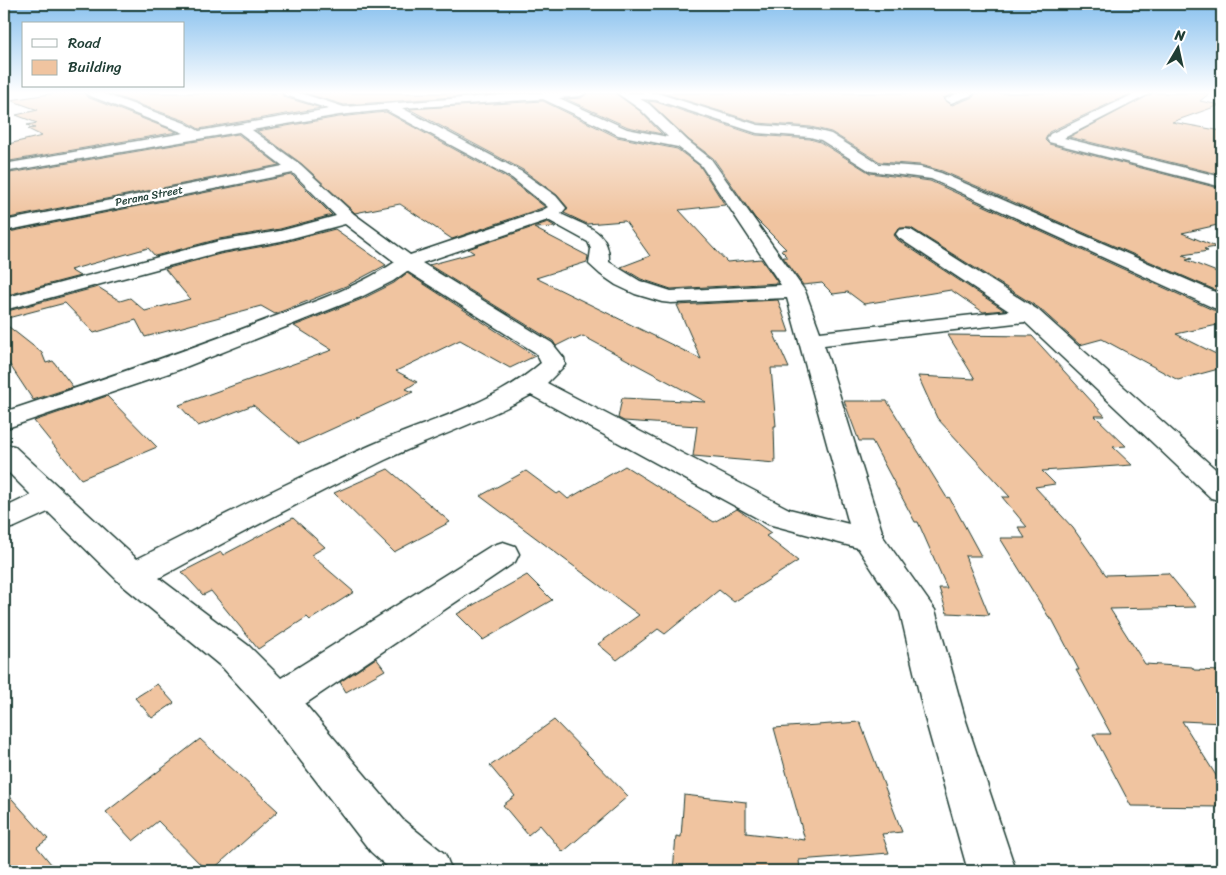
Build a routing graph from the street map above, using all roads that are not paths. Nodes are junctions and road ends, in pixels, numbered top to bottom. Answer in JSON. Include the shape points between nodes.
{"nodes":[{"id":1,"x":195,"y":134,"type":"edge"},
{"id":2,"x":211,"y":134,"type":"edge"},
{"id":3,"x":249,"y":134,"type":"edge"},
{"id":4,"x":440,"y":134,"type":"edge"},
{"id":5,"x":632,"y":134,"type":"edge"},
{"id":6,"x":674,"y":134,"type":"edge"},
{"id":7,"x":814,"y":134,"type":"edge"},
{"id":8,"x":1061,"y":134,"type":"edge"},
{"id":9,"x":199,"y":136,"type":"junction"},
{"id":10,"x":683,"y":144,"type":"junction"},
{"id":11,"x":10,"y":152,"type":"dead end"},
{"id":12,"x":31,"y":163,"type":"junction"},
{"id":13,"x":4,"y":168,"type":"edge"},
{"id":14,"x":296,"y":168,"type":"junction"},
{"id":15,"x":1222,"y":182,"type":"edge"},
{"id":16,"x":549,"y":214,"type":"junction"},
{"id":17,"x":348,"y":218,"type":"junction"},
{"id":18,"x":4,"y":226,"type":"edge"},
{"id":19,"x":905,"y":234,"type":"dead end"},
{"id":20,"x":407,"y":262,"type":"junction"},
{"id":21,"x":795,"y":291,"type":"junction"},
{"id":22,"x":1219,"y":300,"type":"edge"},
{"id":23,"x":4,"y":304,"type":"edge"},
{"id":24,"x":1030,"y":315,"type":"junction"},
{"id":25,"x":811,"y":340,"type":"junction"},
{"id":26,"x":532,"y":385,"type":"junction"},
{"id":27,"x":4,"y":421,"type":"edge"},
{"id":28,"x":4,"y":452,"type":"edge"},
{"id":29,"x":1222,"y":491,"type":"edge"},
{"id":30,"x":51,"y":498,"type":"junction"},
{"id":31,"x":4,"y":520,"type":"edge"},
{"id":32,"x":870,"y":540,"type":"junction"},
{"id":33,"x":503,"y":554,"type":"dead end"},
{"id":34,"x":134,"y":576,"type":"junction"},
{"id":35,"x":278,"y":701,"type":"junction"},
{"id":36,"x":428,"y":871,"type":"edge"},
{"id":37,"x":992,"y":871,"type":"edge"}],
"edges":[{"from":1,"to":9,"type":"street"},
{"from":2,"to":9,"type":"street"},
{"from":3,"to":14,"type":"street"},
{"from":4,"to":16,"type":"street","via":[[517,175],[550,199],[558,208]]},
{"from":5,"to":10,"type":"street"},
{"from":6,"to":10,"type":"street"},
{"from":7,"to":22,"type":"street","via":[[826,137],[875,168],[936,176]]},
{"from":8,"to":15,"type":"street","via":[[1054,139]]},
{"from":9,"to":12,"type":"street"},
{"from":10,"to":21,"type":"street","via":[[706,162]]},
{"from":11,"to":12,"type":"street"},
{"from":12,"to":13,"type":"street"},
{"from":14,"to":17,"type":"street"},
{"from":14,"to":18,"type":"street","name":"Perana Street"},
{"from":16,"to":20,"type":"street"},
{"from":16,"to":21,"type":"street","via":[[596,240],[600,249],[599,264],[607,272],[653,294],[671,298]]},
{"from":17,"to":20,"type":"street"},
{"from":17,"to":23,"type":"street","via":[[129,269]]},
{"from":19,"to":24,"type":"street"},
{"from":20,"to":26,"type":"street","via":[[544,348],[554,365]]},
{"from":20,"to":27,"type":"street","via":[[370,285],[296,316],[169,366]]},
{"from":21,"to":25,"type":"street"},
{"from":24,"to":25,"type":"street"},
{"from":24,"to":29,"type":"street"},
{"from":25,"to":32,"type":"street"},
{"from":26,"to":32,"type":"street","via":[[779,517]]},
{"from":26,"to":34,"type":"street","via":[[492,406],[377,453]]},
{"from":28,"to":30,"type":"street"},
{"from":30,"to":31,"type":"street"},
{"from":30,"to":34,"type":"street"},
{"from":32,"to":37,"type":"street","via":[[917,610],[945,718]]},
{"from":33,"to":35,"type":"street"},
{"from":34,"to":35,"type":"street","via":[[236,657]]},
{"from":35,"to":36,"type":"street","via":[[387,836]]}]}
